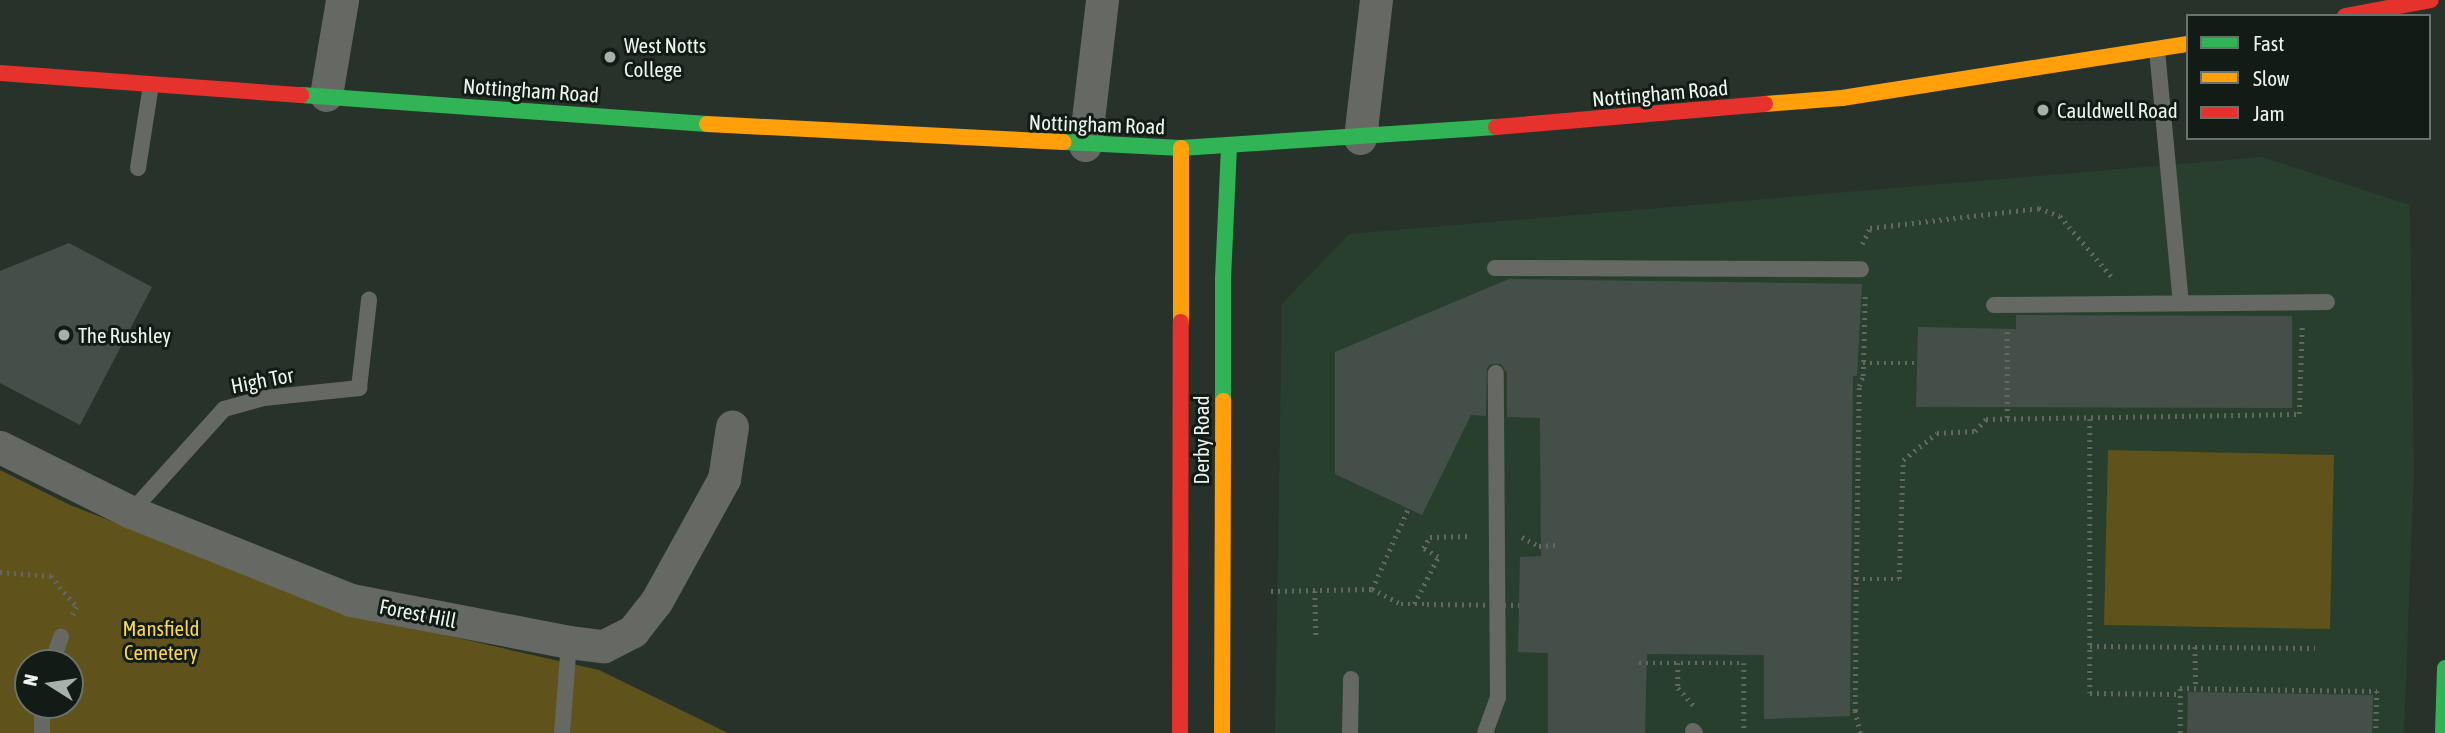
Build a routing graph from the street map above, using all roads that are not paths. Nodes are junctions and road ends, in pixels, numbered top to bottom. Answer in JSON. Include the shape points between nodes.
{"nodes":[{"id":1,"x":342,"y":0,"type":"edge"},
{"id":2,"x":1102,"y":0,"type":"edge"},
{"id":3,"x":1376,"y":0,"type":"edge"},
{"id":4,"x":2431,"y":0,"type":"edge"},
{"id":5,"x":2356,"y":14,"type":"edge"},
{"id":6,"x":2186,"y":44,"type":"edge"},
{"id":7,"x":2157,"y":50,"type":"junction"},
{"id":8,"x":0,"y":73,"type":"edge"},
{"id":9,"x":151,"y":82,"type":"junction"},
{"id":10,"x":327,"y":95,"type":"junction"},
{"id":11,"x":1360,"y":138,"type":"junction"},
{"id":12,"x":1085,"y":145,"type":"junction"},
{"id":13,"x":1229,"y":146,"type":"junction"},
{"id":14,"x":1181,"y":148,"type":"junction"},
{"id":15,"x":138,"y":168,"type":"dead end"},
{"id":16,"x":1495,"y":268,"type":"dead end"},
{"id":17,"x":1861,"y":269,"type":"road end"},
{"id":18,"x":369,"y":300,"type":"dead end"},
{"id":19,"x":2327,"y":302,"type":"dead end"},
{"id":20,"x":2181,"y":303,"type":"junction"},
{"id":21,"x":2001,"y":305,"type":"road end"},
{"id":22,"x":1496,"y":373,"type":"dead end"},
{"id":23,"x":732,"y":427,"type":"dead end"},
{"id":24,"x":0,"y":447,"type":"edge"},
{"id":25,"x":131,"y":512,"type":"junction"},
{"id":26,"x":61,"y":637,"type":"road end"},
{"id":27,"x":569,"y":642,"type":"junction"},
{"id":28,"x":57,"y":649,"type":"edge"},
{"id":29,"x":2445,"y":668,"type":"edge"},
{"id":30,"x":1351,"y":679,"type":"dead end"},
{"id":31,"x":562,"y":733,"type":"edge"},
{"id":32,"x":1180,"y":733,"type":"edge"},
{"id":33,"x":1222,"y":733,"type":"edge"},
{"id":34,"x":1350,"y":733,"type":"edge"},
{"id":35,"x":1485,"y":733,"type":"edge"},
{"id":36,"x":2443,"y":733,"type":"edge"}],
"edges":[{"from":1,"to":10,"type":"street"},
{"from":2,"to":12,"type":"street"},
{"from":3,"to":11,"type":"street"},
{"from":4,"to":5,"type":"main road"},
{"from":6,"to":7,"type":"main road","name":"Nottingham Road"},
{"from":7,"to":11,"type":"main road","name":"Nottingham Road","via":[[1842,97]]},
{"from":7,"to":20,"type":"lane"},
{"from":8,"to":9,"type":"main road","name":"Nottingham Road"},
{"from":9,"to":10,"type":"main road","name":"Nottingham Road"},
{"from":9,"to":15,"type":"lane"},
{"from":10,"to":12,"type":"main road","name":"Nottingham Road","via":[[668,122]]},
{"from":11,"to":13,"type":"main road","name":"Nottingham Road"},
{"from":12,"to":14,"type":"main road","name":"Nottingham Road"},
{"from":13,"to":14,"type":"main road","name":"Nottingham Road"},
{"from":13,"to":33,"type":"main road","name":"Derby Road","via":[[1223,279]]},
{"from":14,"to":32,"type":"main road","name":"Derby Road"},
{"from":16,"to":17,"type":"lane"},
{"from":18,"to":25,"type":"lane","name":"High Tor","via":[[359,388],[264,398],[224,409]]},
{"from":19,"to":20,"type":"lane"},
{"from":20,"to":21,"type":"lane"},
{"from":22,"to":35,"type":"lane","via":[[1498,697]]},
{"from":23,"to":27,"type":"street","name":"Forest Hill","via":[[724,479],[656,602],[633,631],[604,646]]},
{"from":24,"to":25,"type":"street","name":"Forest Hill"},
{"from":25,"to":27,"type":"street","name":"Forest Hill","via":[[351,600]]},
{"from":26,"to":28,"type":"lane"},
{"from":27,"to":31,"type":"lane"},
{"from":29,"to":36,"type":"main road"},
{"from":30,"to":34,"type":"lane"}]}
